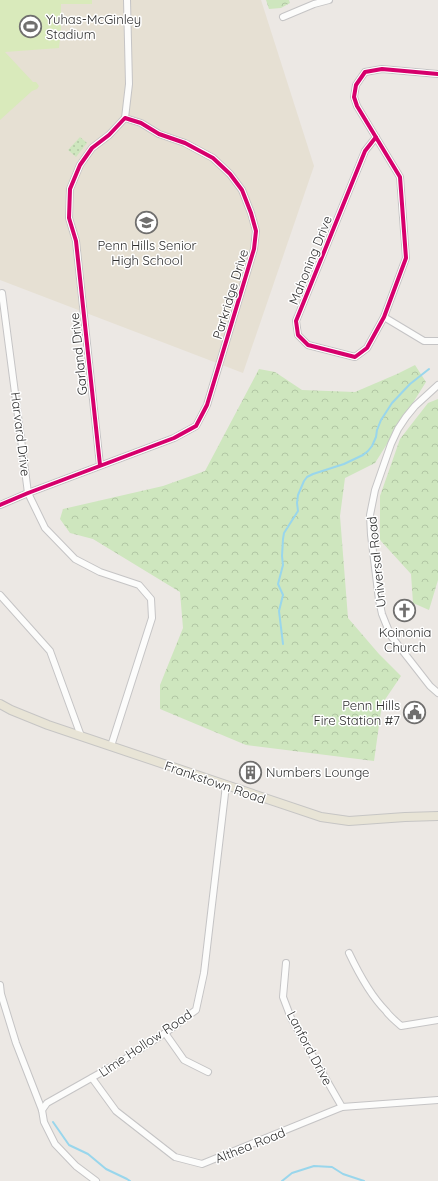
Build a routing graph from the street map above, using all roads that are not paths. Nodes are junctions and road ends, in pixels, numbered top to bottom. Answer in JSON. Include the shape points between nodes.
{"nodes":[{"id":1,"x":127,"y":0,"type":"edge"},
{"id":2,"x":329,"y":0,"type":"edge"},
{"id":3,"x":313,"y":2,"type":"edge"},
{"id":4,"x":283,"y":17,"type":"dead end"},
{"id":5,"x":438,"y":74,"type":"edge"},
{"id":6,"x":125,"y":118,"type":"junction"},
{"id":7,"x":376,"y":137,"type":"junction"},
{"id":8,"x":2,"y":293,"type":"dead end"},
{"id":9,"x":384,"y":317,"type":"junction"},
{"id":10,"x":438,"y":341,"type":"edge"},
{"id":11,"x":438,"y":385,"type":"edge"},
{"id":12,"x":100,"y":465,"type":"junction"},
{"id":13,"x":28,"y":493,"type":"junction"},
{"id":14,"x":0,"y":505,"type":"edge"},
{"id":15,"x":0,"y":595,"type":"edge"},
{"id":16,"x":438,"y":693,"type":"edge"},
{"id":17,"x":0,"y":704,"type":"edge"},
{"id":18,"x":81,"y":736,"type":"junction"},
{"id":19,"x":111,"y":746,"type":"junction"},
{"id":20,"x":226,"y":785,"type":"junction"},
{"id":21,"x":438,"y":816,"type":"edge"},
{"id":22,"x":349,"y":953,"type":"dead end"},
{"id":23,"x":286,"y":963,"type":"dead end"},
{"id":24,"x":0,"y":985,"type":"edge"},
{"id":25,"x":438,"y":1020,"type":"edge"},
{"id":26,"x":165,"y":1032,"type":"junction"},
{"id":27,"x":208,"y":1072,"type":"dead end"},
{"id":28,"x":92,"y":1078,"type":"junction"},
{"id":29,"x":438,"y":1100,"type":"edge"},
{"id":30,"x":342,"y":1107,"type":"junction"},
{"id":31,"x":42,"y":1110,"type":"junction"},
{"id":32,"x":96,"y":1181,"type":"edge"}],
"edges":[{"from":1,"to":6,"type":"street","via":[[129,84]]},
{"from":2,"to":3,"type":"street"},
{"from":3,"to":4,"type":"street"},
{"from":5,"to":7,"type":"street","via":[[382,69],[365,72],[356,84],[354,97]]},
{"from":6,"to":12,"type":"street","name":"Garland Drive","via":[[92,148],[80,165],[70,189],[69,218],[76,241]]},
{"from":6,"to":12,"type":"street","name":"Parkridge Drive","via":[[212,158],[230,174],[242,190],[256,231],[254,249],[207,405],[196,426],[174,438]]},
{"from":7,"to":9,"type":"street","via":[[400,177],[406,258]]},
{"from":7,"to":9,"type":"street","name":"Mahoning Drive","via":[[365,151],[296,321],[298,335],[308,345],[355,357],[367,348]]},
{"from":8,"to":13,"type":"street","name":"Harvard Drive"},
{"from":9,"to":10,"type":"street","via":[[424,341]]},
{"from":11,"to":16,"type":"street","name":"Universal Road","via":[[415,406],[398,429],[375,490],[370,515],[382,614],[391,636]]},
{"from":12,"to":13,"type":"street","name":"Parkridge Drive"},
{"from":13,"to":14,"type":"street","name":"Parkridge Drive"},
{"from":13,"to":19,"type":"street","name":"Harvard Drive","via":[[45,528],[75,559],[100,572],[139,585],[151,599],[152,618]]},
{"from":15,"to":18,"type":"street","via":[[50,651]]},
{"from":17,"to":18,"type":"main road","name":"Frankstown Road","via":[[35,720]]},
{"from":18,"to":19,"type":"main road","name":"Frankstown Road"},
{"from":19,"to":20,"type":"main road","name":"Frankstown Road"},
{"from":20,"to":21,"type":"main road","name":"Frankstown Road","via":[[336,820]]},
{"from":20,"to":26,"type":"street","name":"Lime Hollow Road","via":[[204,973],[196,1010]]},
{"from":22,"to":25,"type":"street","via":[[372,993],[385,1011],[401,1026]]},
{"from":23,"to":30,"type":"street","name":"Lanford Drive","via":[[283,997],[291,1018]]},
{"from":24,"to":31,"type":"street","via":[[16,1043]]},
{"from":26,"to":27,"type":"street","via":[[184,1060]]},
{"from":26,"to":28,"type":"street","name":"Lime Hollow Road"},
{"from":28,"to":30,"type":"street","name":"Althea Road","via":[[116,1111],[169,1153],[202,1164]]},
{"from":28,"to":31,"type":"street","name":"Lime Hollow Road","via":[[47,1103]]},
{"from":29,"to":30,"type":"street","name":"Althea Road"},
{"from":31,"to":32,"type":"street","via":[[44,1122],[55,1144],[76,1166]]}]}
